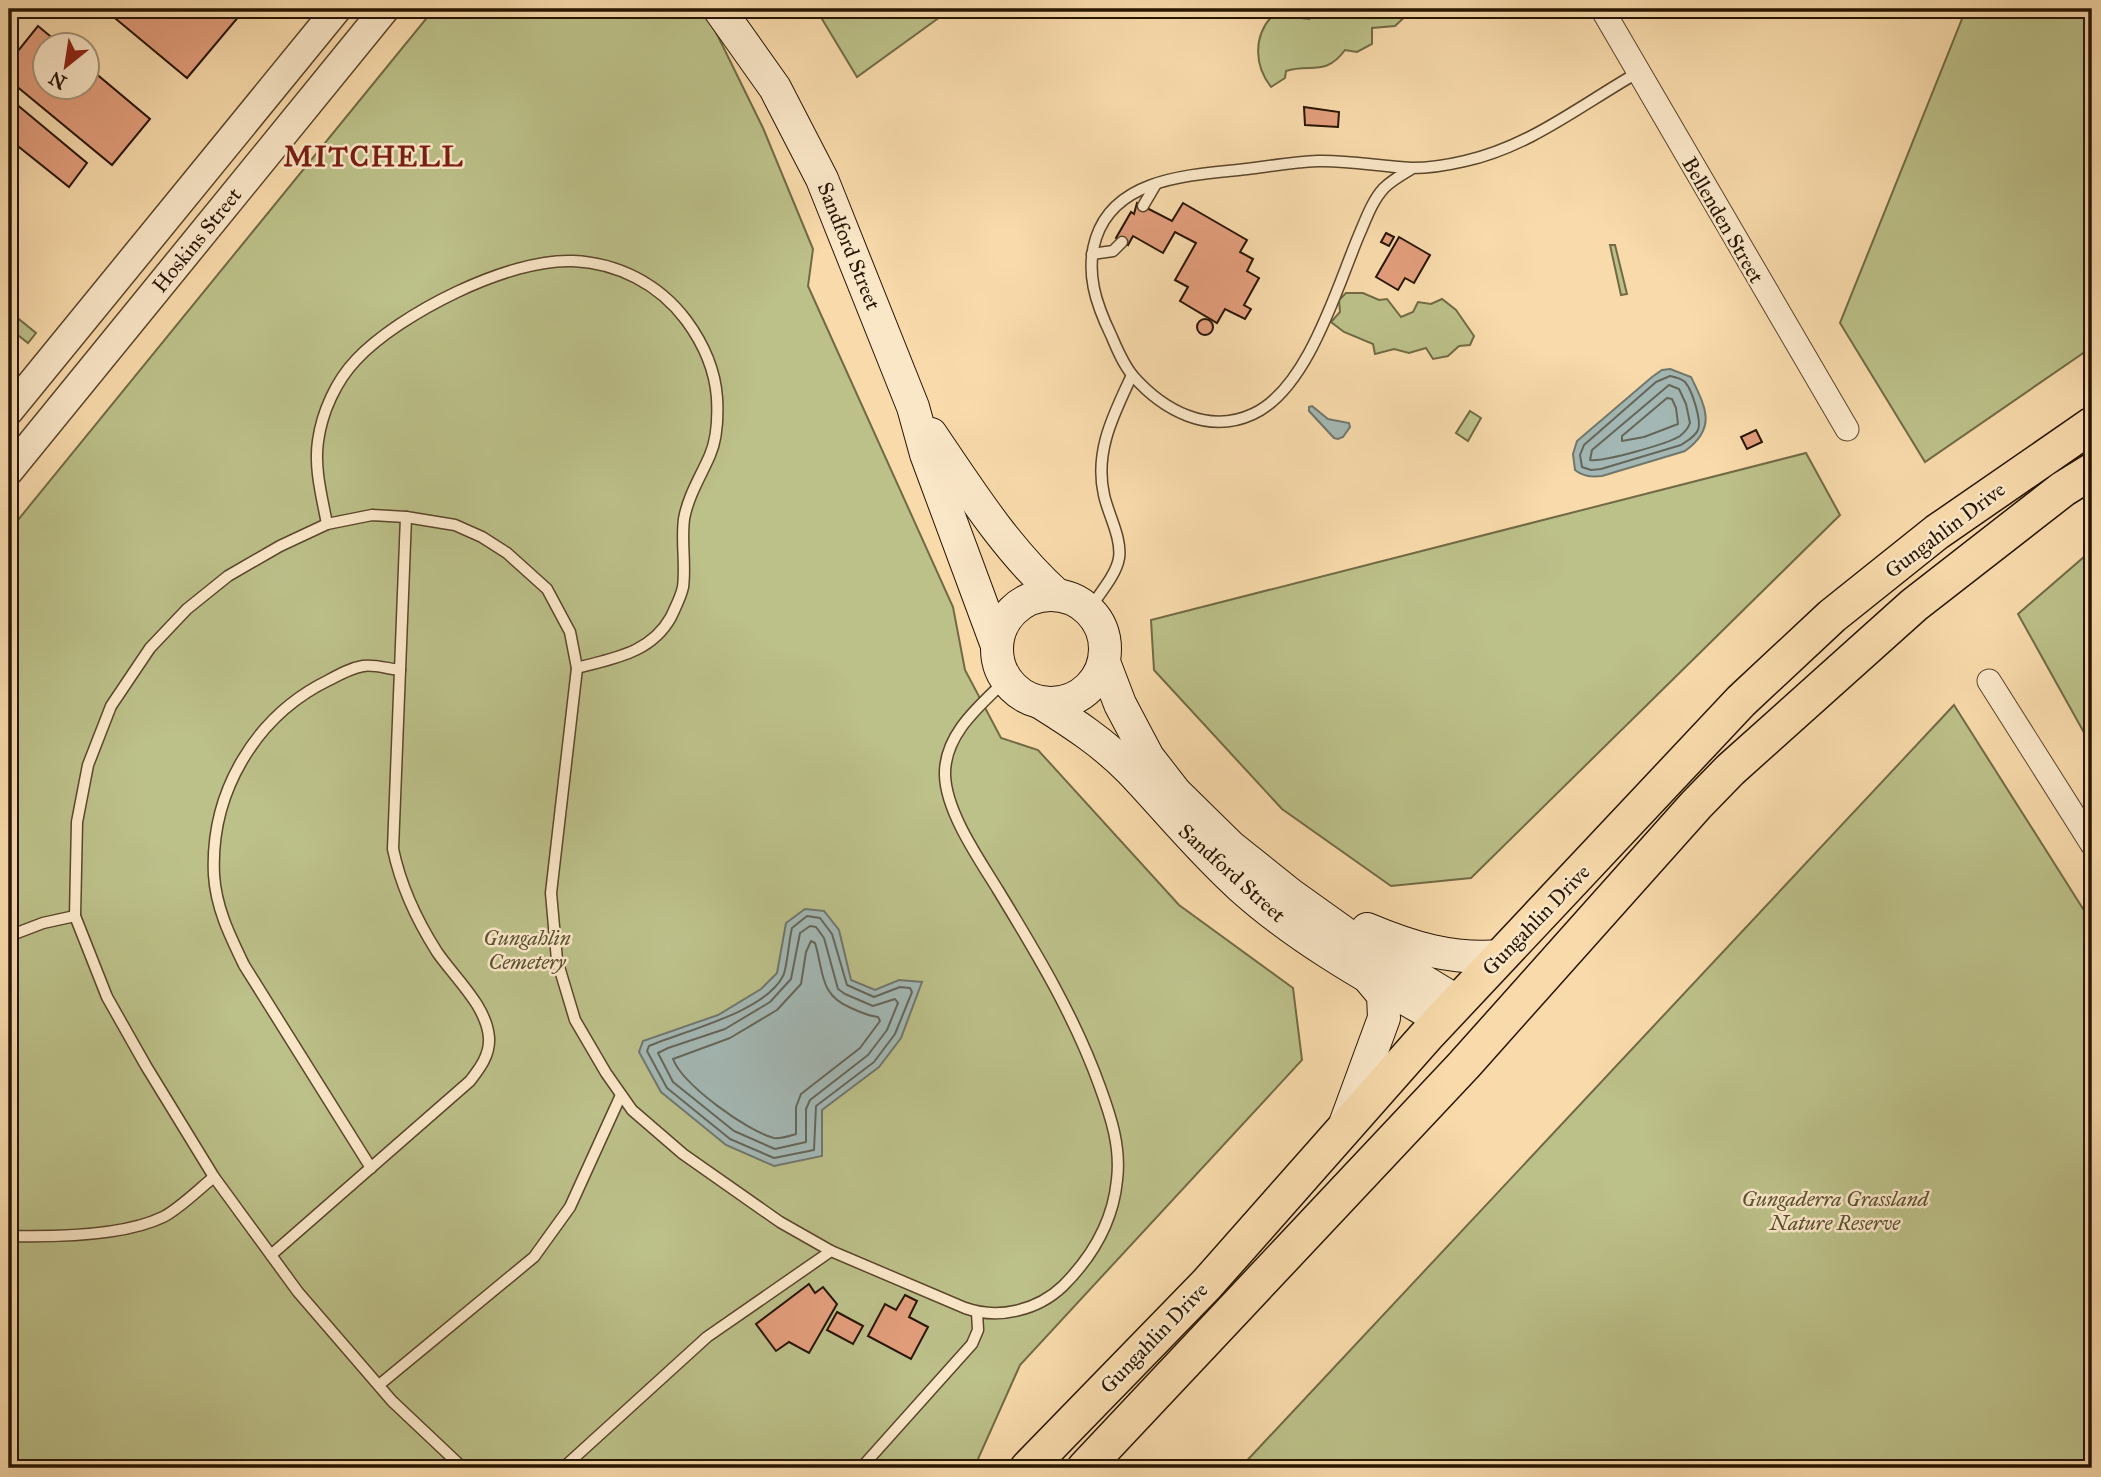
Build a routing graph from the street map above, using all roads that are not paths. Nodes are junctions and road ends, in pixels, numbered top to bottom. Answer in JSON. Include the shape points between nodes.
{"nodes":[{"id":1,"x":337,"y":9,"type":"edge"},
{"id":2,"x":385,"y":9,"type":"edge"},
{"id":3,"x":719,"y":9,"type":"edge"},
{"id":4,"x":746,"y":9,"type":"edge"},
{"id":5,"x":1602,"y":9,"type":"edge"},
{"id":6,"x":1637,"y":73,"type":"junction"},
{"id":7,"x":775,"y":88,"type":"junction"},
{"id":8,"x":1413,"y":168,"type":"junction"},
{"id":9,"x":1156,"y":183,"type":"junction"},
{"id":10,"x":1143,"y":206,"type":"dead end"},
{"id":11,"x":1122,"y":242,"type":"dead end"},
{"id":12,"x":1092,"y":254,"type":"junction"},
{"id":13,"x":1132,"y":375,"type":"junction"},
{"id":14,"x":913,"y":407,"type":"junction"},
{"id":15,"x":9,"y":411,"type":"edge"},
{"id":16,"x":2092,"y":425,"type":"edge"},
{"id":17,"x":1847,"y":429,"type":"dead end"},
{"id":18,"x":12,"y":459,"type":"edge"},
{"id":19,"x":2092,"y":471,"type":"edge"},
{"id":20,"x":406,"y":517,"type":"junction"},
{"id":21,"x":327,"y":524,"type":"junction"},
{"id":22,"x":1057,"y":595,"type":"junction"},
{"id":23,"x":1089,"y":610,"type":"junction"},
{"id":24,"x":996,"y":643,"type":"junction"},
{"id":25,"x":1104,"y":662,"type":"junction"},
{"id":26,"x":577,"y":668,"type":"junction"},
{"id":27,"x":400,"y":670,"type":"junction"},
{"id":28,"x":1006,"y":680,"type":"junction"},
{"id":29,"x":1989,"y":681,"type":"dead end"},
{"id":30,"x":1041,"y":703,"type":"junction"},
{"id":31,"x":2092,"y":844,"type":"edge"},
{"id":32,"x":1272,"y":880,"type":"junction"},
{"id":33,"x":75,"y":916,"type":"junction"},
{"id":34,"x":9,"y":936,"type":"edge"},
{"id":35,"x":1501,"y":956,"type":"junction"},
{"id":36,"x":1368,"y":977,"type":"junction"},
{"id":37,"x":1450,"y":1011,"type":"junction"},
{"id":38,"x":1488,"y":1038,"type":"junction"},
{"id":39,"x":621,"y":1095,"type":"junction"},
{"id":40,"x":1340,"y":1135,"type":"junction"},
{"id":41,"x":372,"y":1168,"type":"junction"},
{"id":42,"x":214,"y":1177,"type":"junction"},
{"id":43,"x":9,"y":1236,"type":"edge"},
{"id":44,"x":831,"y":1251,"type":"junction"},
{"id":45,"x":271,"y":1255,"type":"junction"},
{"id":46,"x":977,"y":1312,"type":"junction"},
{"id":47,"x":379,"y":1385,"type":"junction"},
{"id":48,"x":463,"y":1468,"type":"edge"},
{"id":49,"x":563,"y":1468,"type":"edge"},
{"id":50,"x":861,"y":1468,"type":"edge"},
{"id":51,"x":1028,"y":1468,"type":"edge"},
{"id":52,"x":1085,"y":1468,"type":"edge"}],
"edges":[{"from":1,"to":15,"type":"street","name":"Hoskins Street"},
{"from":2,"to":18,"type":"street","name":"Hoskins Street"},
{"from":3,"to":7,"type":"main road","name":"Sandford Street"},
{"from":4,"to":7,"type":"main road","name":"Sandford Street"},
{"from":5,"to":6,"type":"street","name":"Bellenden Street"},
{"from":6,"to":8,"type":"lane","via":[[1568,118],[1506,148],[1463,162]]},
{"from":6,"to":17,"type":"street","name":"Bellenden Street"},
{"from":7,"to":14,"type":"main road","name":"Sandford Street","via":[[822,179]]},
{"from":8,"to":9,"type":"lane","via":[[1318,161]]},
{"from":8,"to":13,"type":"lane","via":[[1394,179],[1377,198],[1315,342],[1267,406],[1242,418],[1209,423],[1166,405]]},
{"from":9,"to":10,"type":"lane"},
{"from":9,"to":12,"type":"lane","via":[[1109,212]]},
{"from":11,"to":12,"type":"lane","via":[[1113,250]]},
{"from":12,"to":13,"type":"lane","via":[[1092,281],[1102,316]]},
{"from":13,"to":23,"type":"lane","via":[[1105,433],[1101,467],[1119,557]]},
{"from":14,"to":22,"type":"main road","name":"Sandford Street","via":[[992,521]]},
{"from":14,"to":24,"type":"main road","name":"Sandford Street"},
{"from":16,"to":35,"type":"main road","name":"Gungahlin Drive","via":[[1937,532],[1832,616],[1741,701]]},
{"from":19,"to":38,"type":"main road","name":"Gungahlin Drive","via":[[1914,605],[1730,770]]},
{"from":20,"to":21,"type":"lane","via":[[372,515]]},
{"from":20,"to":26,"type":"lane","via":[[455,525],[507,553],[547,589],[570,632]]},
{"from":20,"to":27,"type":"lane"},
{"from":21,"to":26,"type":"lane","via":[[317,473],[318,440],[339,382],[372,345],[435,304],[539,262],[604,265],[640,279],[679,311],[712,369],[717,395],[712,453],[685,512],[682,589],[666,626],[633,653]]},
{"from":21,"to":33,"type":"lane","via":[[228,576],[187,609],[150,648],[111,706],[88,765],[77,822]]},
{"from":22,"to":23,"type":"main road"},
{"from":22,"to":24,"type":"main road","via":[[1028,599],[1016,607],[1003,623]]},
{"from":23,"to":25,"type":"main road","via":[[1103,634]]},
{"from":24,"to":28,"type":"main road"},
{"from":25,"to":30,"type":"main road","via":[[1081,695],[1055,704]]},
{"from":25,"to":32,"type":"main road","name":"Sandford Street","via":[[1135,736],[1169,784],[1230,846]]},
{"from":26,"to":39,"type":"lane","via":[[551,893],[557,960],[575,1020]]},
{"from":27,"to":41,"type":"lane","via":[[393,849],[398,876],[421,926],[473,1001],[489,1037],[481,1068],[470,1081]]},
{"from":27,"to":41,"type":"lane","via":[[365,665],[346,671],[307,690],[279,713],[255,738],[234,776],[221,812],[215,855],[218,902],[232,942]]},
{"from":28,"to":30,"type":"main road","via":[[1021,695]]},
{"from":28,"to":46,"type":"lane","via":[[970,715],[956,736],[945,775],[948,794],[970,843],[1044,964],[1085,1045],[1113,1122],[1118,1177],[1100,1238],[1050,1298],[1026,1309]]},
{"from":29,"to":31,"type":"street"},
{"from":30,"to":36,"type":"main road","name":"Sandford Street","via":[[1130,770],[1242,888]]},
{"from":32,"to":35,"type":"main road","via":[[1333,914],[1410,947],[1458,957]]},
{"from":32,"to":37,"type":"main road","name":"Sandford Street"},
{"from":33,"to":34,"type":"lane"},
{"from":33,"to":42,"type":"lane","via":[[107,997]]},
{"from":35,"to":37,"type":"main road","name":"Gungahlin Drive"},
{"from":36,"to":37,"type":"main road","name":"Sandford Street"},
{"from":36,"to":40,"type":"main road","via":[[1383,995],[1384,1018]]},
{"from":37,"to":38,"type":"main road"},
{"from":37,"to":40,"type":"main road","name":"Gungahlin Drive"},
{"from":38,"to":52,"type":"main road","name":"Gungahlin Drive"},
{"from":39,"to":44,"type":"lane","via":[[683,1154],[780,1222]]},
{"from":39,"to":47,"type":"lane","via":[[570,1207],[534,1257]]},
{"from":40,"to":51,"type":"main road","name":"Gungahlin Drive","via":[[1207,1284]]},
{"from":41,"to":45,"type":"lane"},
{"from":42,"to":43,"type":"lane","via":[[163,1217],[121,1230]]},
{"from":42,"to":45,"type":"lane"},
{"from":44,"to":46,"type":"lane"},
{"from":44,"to":49,"type":"lane","via":[[707,1337]]},
{"from":45,"to":47,"type":"lane"},
{"from":46,"to":50,"type":"lane","via":[[978,1330],[972,1344]]},
{"from":47,"to":48,"type":"lane"}]}
